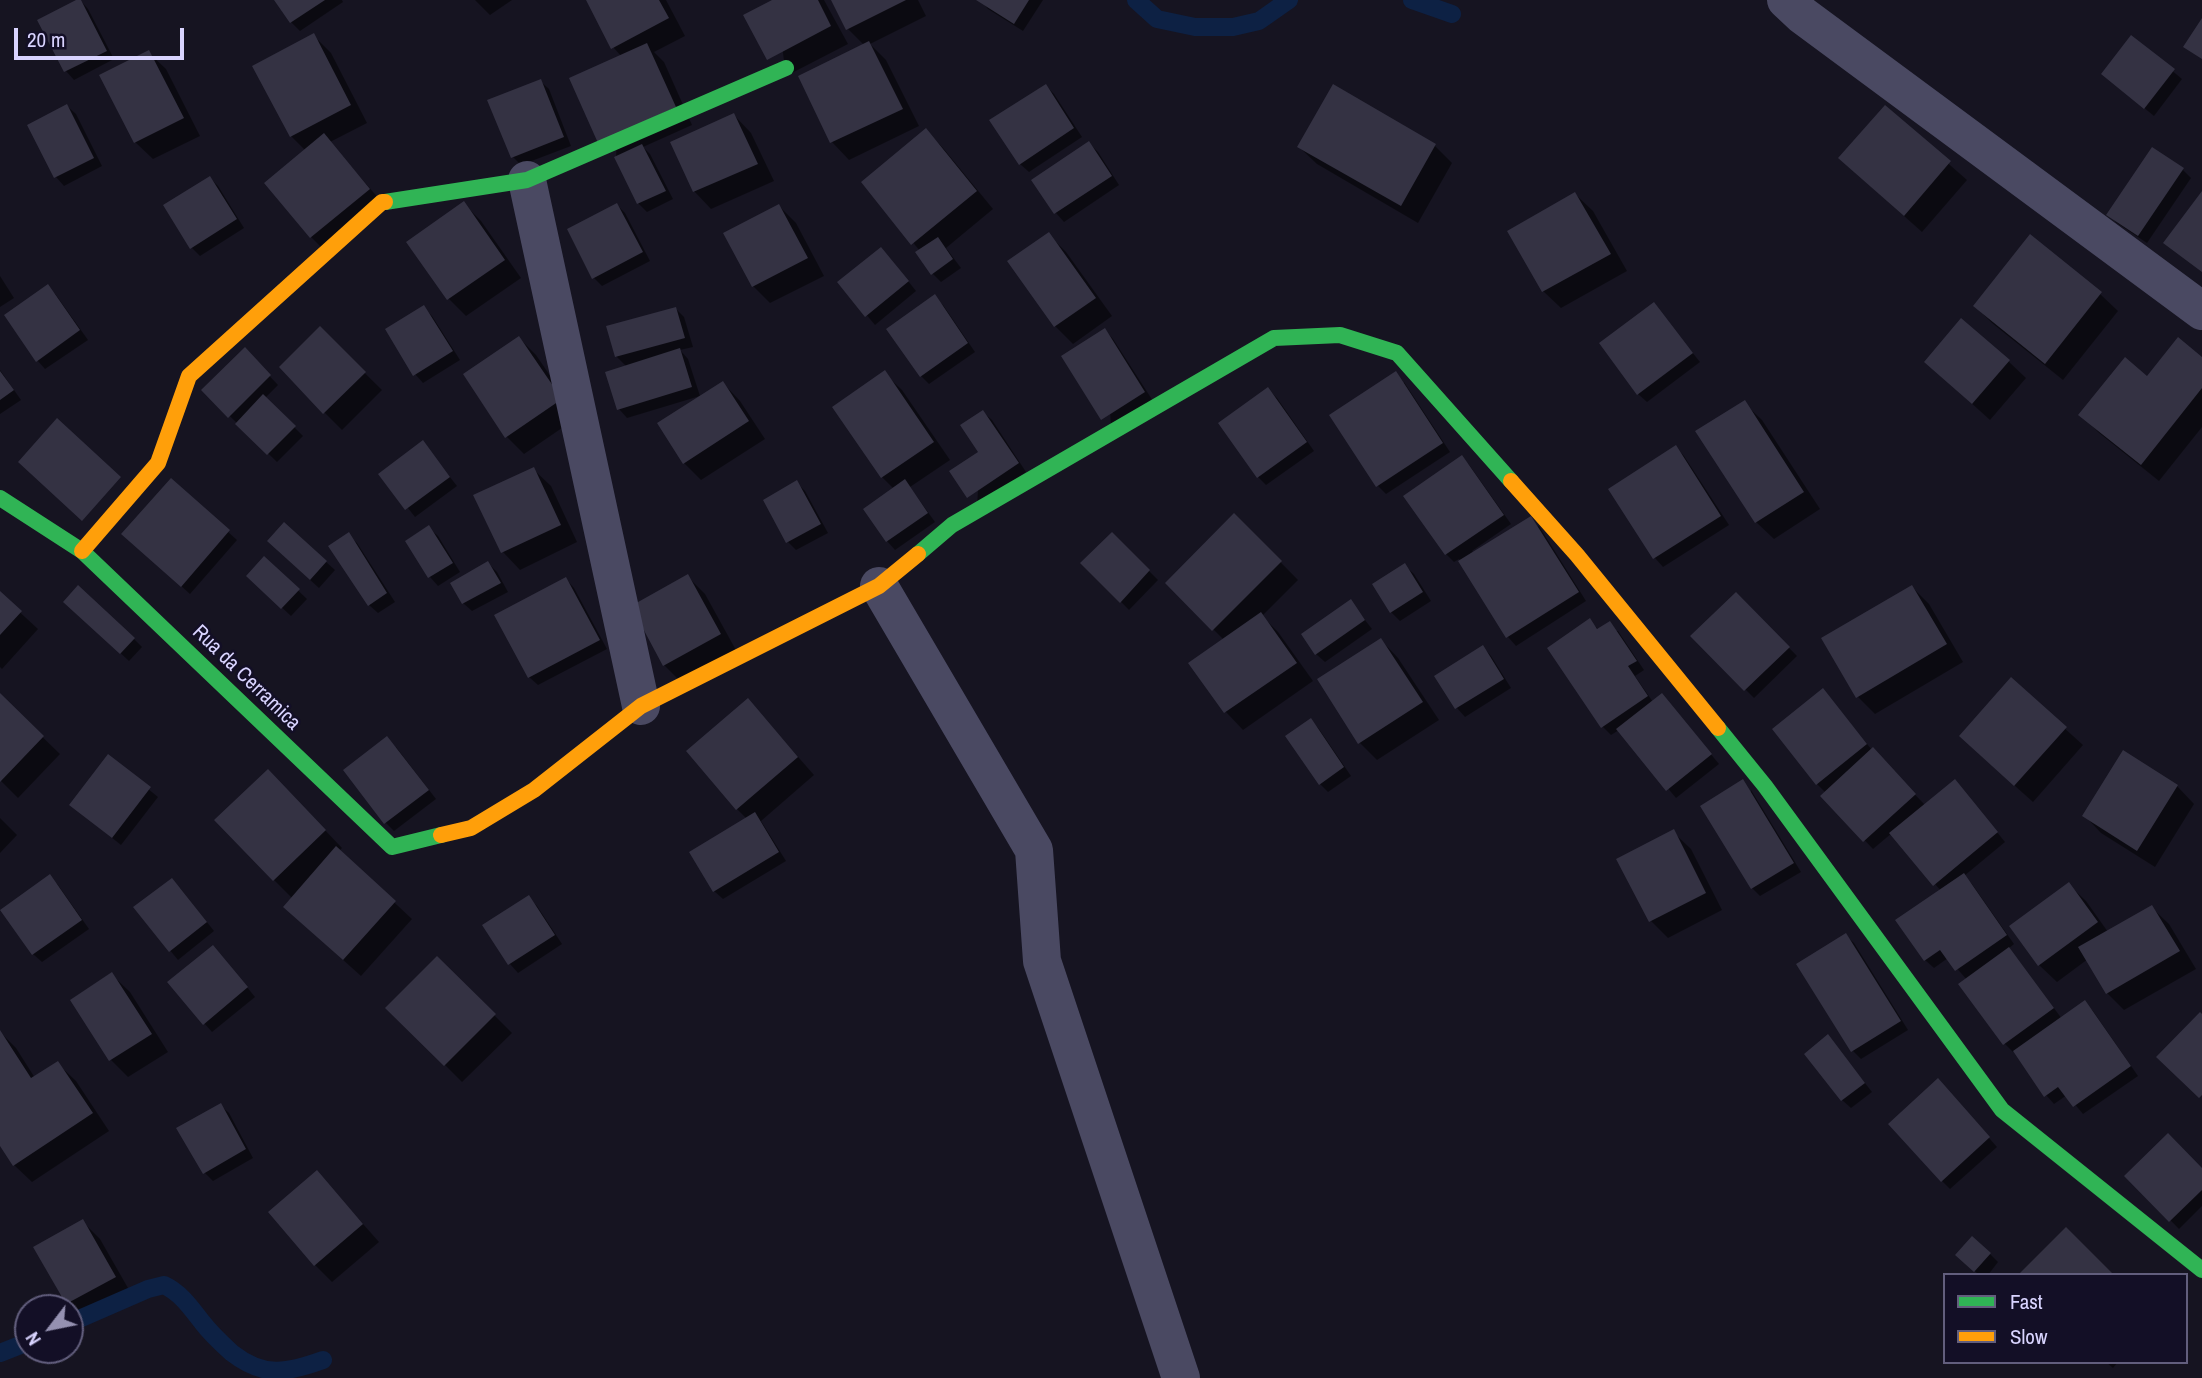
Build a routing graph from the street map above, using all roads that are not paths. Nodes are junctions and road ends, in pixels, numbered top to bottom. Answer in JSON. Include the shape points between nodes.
{"nodes":[{"id":1,"x":1786,"y":0,"type":"edge"},
{"id":2,"x":786,"y":68,"type":"dead end"},
{"id":3,"x":527,"y":180,"type":"junction"},
{"id":4,"x":2202,"y":311,"type":"edge"},
{"id":5,"x":0,"y":498,"type":"edge"},
{"id":6,"x":82,"y":551,"type":"junction"},
{"id":7,"x":878,"y":586,"type":"junction"},
{"id":8,"x":641,"y":706,"type":"junction"},
{"id":9,"x":2202,"y":1270,"type":"edge"},
{"id":10,"x":1181,"y":1378,"type":"edge"}],
"edges":[{"from":1,"to":4,"type":"street"},
{"from":2,"to":3,"type":"street"},
{"from":3,"to":6,"type":"street","via":[[382,202],[189,376],[158,463]]},
{"from":3,"to":8,"type":"street"},
{"from":5,"to":6,"type":"street","name":"Rua da Cerramica"},
{"from":6,"to":8,"type":"street","name":"Rua da Cerramica","via":[[392,847],[471,828],[534,790]]},
{"from":7,"to":8,"type":"street"},
{"from":7,"to":9,"type":"street","via":[[952,525],[1274,338],[1340,335],[1397,352],[1577,555],[1765,786],[2002,1110]]},
{"from":7,"to":10,"type":"street","via":[[1034,850],[1042,961]]}]}
